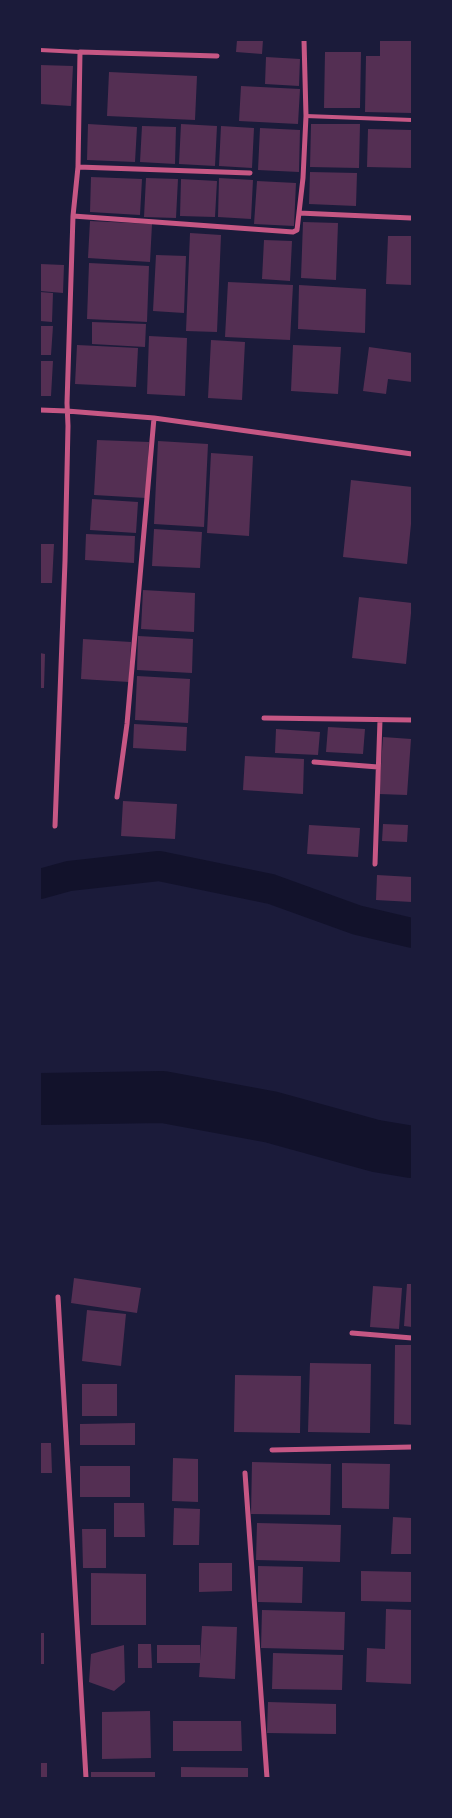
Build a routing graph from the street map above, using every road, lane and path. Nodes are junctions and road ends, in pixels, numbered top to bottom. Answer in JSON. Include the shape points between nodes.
{"nodes":[{"id":1,"x":304,"y":40,"type":"edge"},
{"id":2,"x":40,"y":50,"type":"edge"},
{"id":3,"x":80,"y":52,"type":"junction"},
{"id":4,"x":217,"y":56,"type":"dead end"},
{"id":5,"x":306,"y":116,"type":"junction"},
{"id":6,"x":412,"y":120,"type":"edge"},
{"id":7,"x":78,"y":167,"type":"junction"},
{"id":8,"x":250,"y":173,"type":"dead end"},
{"id":9,"x":299,"y":213,"type":"junction"},
{"id":10,"x":73,"y":216,"type":"junction"},
{"id":11,"x":411,"y":218,"type":"dead end"},
{"id":12,"x":40,"y":410,"type":"edge"},
{"id":13,"x":67,"y":411,"type":"junction"},
{"id":14,"x":154,"y":418,"type":"junction"},
{"id":15,"x":412,"y":454,"type":"edge"},
{"id":16,"x":264,"y":718,"type":"dead end"},
{"id":17,"x":380,"y":720,"type":"junction"},
{"id":18,"x":412,"y":720,"type":"edge"},
{"id":19,"x":314,"y":762,"type":"dead end"},
{"id":20,"x":378,"y":767,"type":"junction"},
{"id":21,"x":118,"y":797,"type":"dead end"},
{"id":22,"x":55,"y":826,"type":"dead end"},
{"id":23,"x":375,"y":864,"type":"dead end"},
{"id":24,"x":58,"y":1297,"type":"dead end"},
{"id":25,"x":352,"y":1333,"type":"dead end"},
{"id":26,"x":412,"y":1338,"type":"edge"},
{"id":27,"x":412,"y":1447,"type":"edge"},
{"id":28,"x":272,"y":1450,"type":"dead end"},
{"id":29,"x":245,"y":1473,"type":"dead end"},
{"id":30,"x":86,"y":1778,"type":"edge"},
{"id":31,"x":267,"y":1778,"type":"edge"}],
"edges":[{"from":1,"to":5,"type":"street"},
{"from":2,"to":3,"type":"lane"},
{"from":3,"to":4,"type":"street"},
{"from":3,"to":7,"type":"street"},
{"from":5,"to":6,"type":"lane"},
{"from":5,"to":9,"type":"street"},
{"from":7,"to":8,"type":"street"},
{"from":7,"to":10,"type":"street"},
{"from":9,"to":10,"type":"street","via":[[298,228],[293,232]]},
{"from":9,"to":11,"type":"street"},
{"from":10,"to":13,"type":"street"},
{"from":12,"to":13,"type":"street"},
{"from":13,"to":14,"type":"street"},
{"from":13,"to":22,"type":"street","via":[[66,561]]},
{"from":14,"to":15,"type":"street"},
{"from":14,"to":21,"type":"street"},
{"from":16,"to":17,"type":"street"},
{"from":17,"to":18,"type":"street"},
{"from":17,"to":20,"type":"street"},
{"from":19,"to":20,"type":"street"},
{"from":20,"to":23,"type":"street"},
{"from":24,"to":30,"type":"street"},
{"from":25,"to":26,"type":"street"},
{"from":27,"to":28,"type":"street"},
{"from":29,"to":31,"type":"street"}]}
